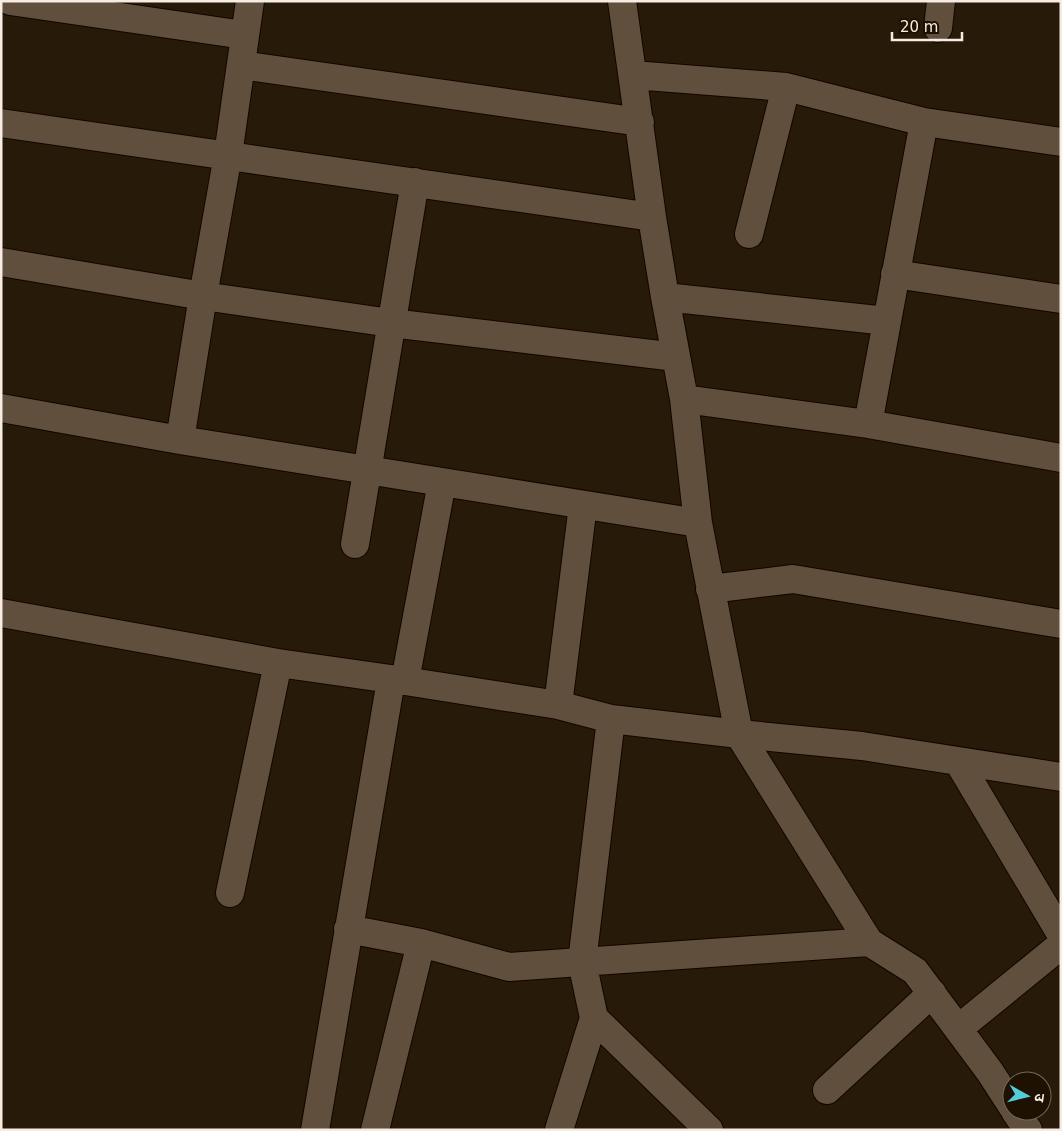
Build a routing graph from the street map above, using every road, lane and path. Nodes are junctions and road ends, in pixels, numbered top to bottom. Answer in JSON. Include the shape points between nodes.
{"nodes":[{"id":1,"x":10,"y":1,"type":"edge"},
{"id":2,"x":250,"y":1,"type":"edge"},
{"id":3,"x":622,"y":1,"type":"edge"},
{"id":4,"x":941,"y":1,"type":"edge"},
{"id":5,"x":938,"y":28,"type":"dead end"},
{"id":6,"x":244,"y":35,"type":"junction"},
{"id":7,"x":241,"y":65,"type":"junction"},
{"id":8,"x":633,"y":75,"type":"junction"},
{"id":9,"x":786,"y":87,"type":"junction"},
{"id":10,"x":1,"y":122,"type":"edge"},
{"id":11,"x":640,"y":122,"type":"junction"},
{"id":12,"x":924,"y":122,"type":"junction"},
{"id":13,"x":1061,"y":142,"type":"edge"},
{"id":14,"x":228,"y":155,"type":"junction"},
{"id":15,"x":415,"y":182,"type":"junction"},
{"id":16,"x":652,"y":217,"type":"junction"},
{"id":17,"x":748,"y":234,"type":"dead end"},
{"id":18,"x":1,"y":262,"type":"edge"},
{"id":19,"x":896,"y":274,"type":"junction"},
{"id":20,"x":203,"y":296,"type":"junction"},
{"id":21,"x":665,"y":297,"type":"junction"},
{"id":22,"x":1061,"y":298,"type":"edge"},
{"id":23,"x":887,"y":321,"type":"junction"},
{"id":24,"x":391,"y":323,"type":"junction"},
{"id":25,"x":676,"y":357,"type":"junction"},
{"id":26,"x":684,"y":399,"type":"junction"},
{"id":27,"x":1,"y":408,"type":"edge"},
{"id":28,"x":868,"y":424,"type":"junction"},
{"id":29,"x":180,"y":440,"type":"junction"},
{"id":30,"x":1061,"y":458,"type":"edge"},
{"id":31,"x":367,"y":470,"type":"junction"},
{"id":32,"x":442,"y":482,"type":"junction"},
{"id":33,"x":583,"y":505,"type":"junction"},
{"id":34,"x":698,"y":523,"type":"junction"},
{"id":35,"x":355,"y":544,"type":"dead end"},
{"id":36,"x":710,"y":589,"type":"junction"},
{"id":37,"x":1,"y":613,"type":"edge"},
{"id":38,"x":1061,"y":624,"type":"edge"},
{"id":39,"x":278,"y":663,"type":"junction"},
{"id":40,"x":398,"y":680,"type":"junction"},
{"id":41,"x":558,"y":706,"type":"junction"},
{"id":42,"x":611,"y":719,"type":"junction"},
{"id":43,"x":738,"y":734,"type":"junction"},
{"id":44,"x":958,"y":761,"type":"junction"},
{"id":45,"x":1061,"y":777,"type":"edge"},
{"id":46,"x":230,"y":893,"type":"dead end"},
{"id":47,"x":348,"y":929,"type":"junction"},
{"id":48,"x":1061,"y":934,"type":"edge"},
{"id":49,"x":869,"y":942,"type":"junction"},
{"id":50,"x":421,"y":943,"type":"junction"},
{"id":51,"x":1061,"y":946,"type":"edge"},
{"id":52,"x":582,"y":962,"type":"junction"},
{"id":53,"x":932,"y":993,"type":"junction"},
{"id":54,"x":594,"y":1018,"type":"junction"},
{"id":55,"x":958,"y":1030,"type":"junction"},
{"id":56,"x":827,"y":1090,"type":"dead end"},
{"id":57,"x":1002,"y":1092,"type":"edge"},
{"id":58,"x":315,"y":1130,"type":"edge"},
{"id":59,"x":375,"y":1130,"type":"edge"},
{"id":60,"x":559,"y":1130,"type":"edge"},
{"id":61,"x":709,"y":1130,"type":"edge"}],
"edges":[{"from":1,"to":6,"type":"street"},
{"from":2,"to":6,"type":"street"},
{"from":3,"to":8,"type":"street"},
{"from":4,"to":5,"type":"street"},
{"from":6,"to":7,"type":"street"},
{"from":7,"to":11,"type":"street"},
{"from":7,"to":14,"type":"street"},
{"from":8,"to":9,"type":"street"},
{"from":8,"to":11,"type":"street"},
{"from":9,"to":12,"type":"street"},
{"from":9,"to":17,"type":"street"},
{"from":10,"to":14,"type":"street"},
{"from":11,"to":16,"type":"street"},
{"from":12,"to":13,"type":"street"},
{"from":12,"to":19,"type":"street"},
{"from":14,"to":15,"type":"street"},
{"from":14,"to":20,"type":"street"},
{"from":15,"to":16,"type":"street"},
{"from":15,"to":24,"type":"street"},
{"from":16,"to":21,"type":"street"},
{"from":18,"to":20,"type":"street"},
{"from":19,"to":22,"type":"street"},
{"from":19,"to":23,"type":"street"},
{"from":20,"to":24,"type":"street"},
{"from":20,"to":29,"type":"street"},
{"from":21,"to":23,"type":"street"},
{"from":21,"to":25,"type":"street"},
{"from":23,"to":28,"type":"street"},
{"from":24,"to":25,"type":"street"},
{"from":24,"to":31,"type":"street"},
{"from":25,"to":26,"type":"street"},
{"from":26,"to":28,"type":"street"},
{"from":26,"to":34,"type":"street"},
{"from":27,"to":29,"type":"street"},
{"from":28,"to":30,"type":"street"},
{"from":29,"to":31,"type":"street"},
{"from":31,"to":32,"type":"street"},
{"from":31,"to":35,"type":"street"},
{"from":32,"to":33,"type":"street"},
{"from":32,"to":40,"type":"street"},
{"from":33,"to":34,"type":"street"},
{"from":33,"to":41,"type":"street"},
{"from":34,"to":36,"type":"street"},
{"from":36,"to":38,"type":"street","via":[[793,579]]},
{"from":36,"to":43,"type":"street"},
{"from":37,"to":39,"type":"street"},
{"from":39,"to":40,"type":"street"},
{"from":39,"to":46,"type":"street"},
{"from":40,"to":41,"type":"street"},
{"from":40,"to":47,"type":"street"},
{"from":41,"to":42,"type":"street"},
{"from":42,"to":43,"type":"street"},
{"from":42,"to":52,"type":"street"},
{"from":43,"to":44,"type":"street","via":[[862,746]]},
{"from":43,"to":49,"type":"street"},
{"from":44,"to":45,"type":"street"},
{"from":44,"to":48,"type":"street"},
{"from":47,"to":50,"type":"street"},
{"from":47,"to":58,"type":"street"},
{"from":49,"to":52,"type":"street"},
{"from":49,"to":53,"type":"street","via":[[915,971]]},
{"from":50,"to":52,"type":"street","via":[[509,967]]},
{"from":50,"to":59,"type":"street"},
{"from":51,"to":55,"type":"street"},
{"from":52,"to":54,"type":"street"},
{"from":53,"to":55,"type":"street"},
{"from":53,"to":56,"type":"street"},
{"from":54,"to":60,"type":"street"},
{"from":54,"to":61,"type":"street"},
{"from":55,"to":57,"type":"street"}]}
